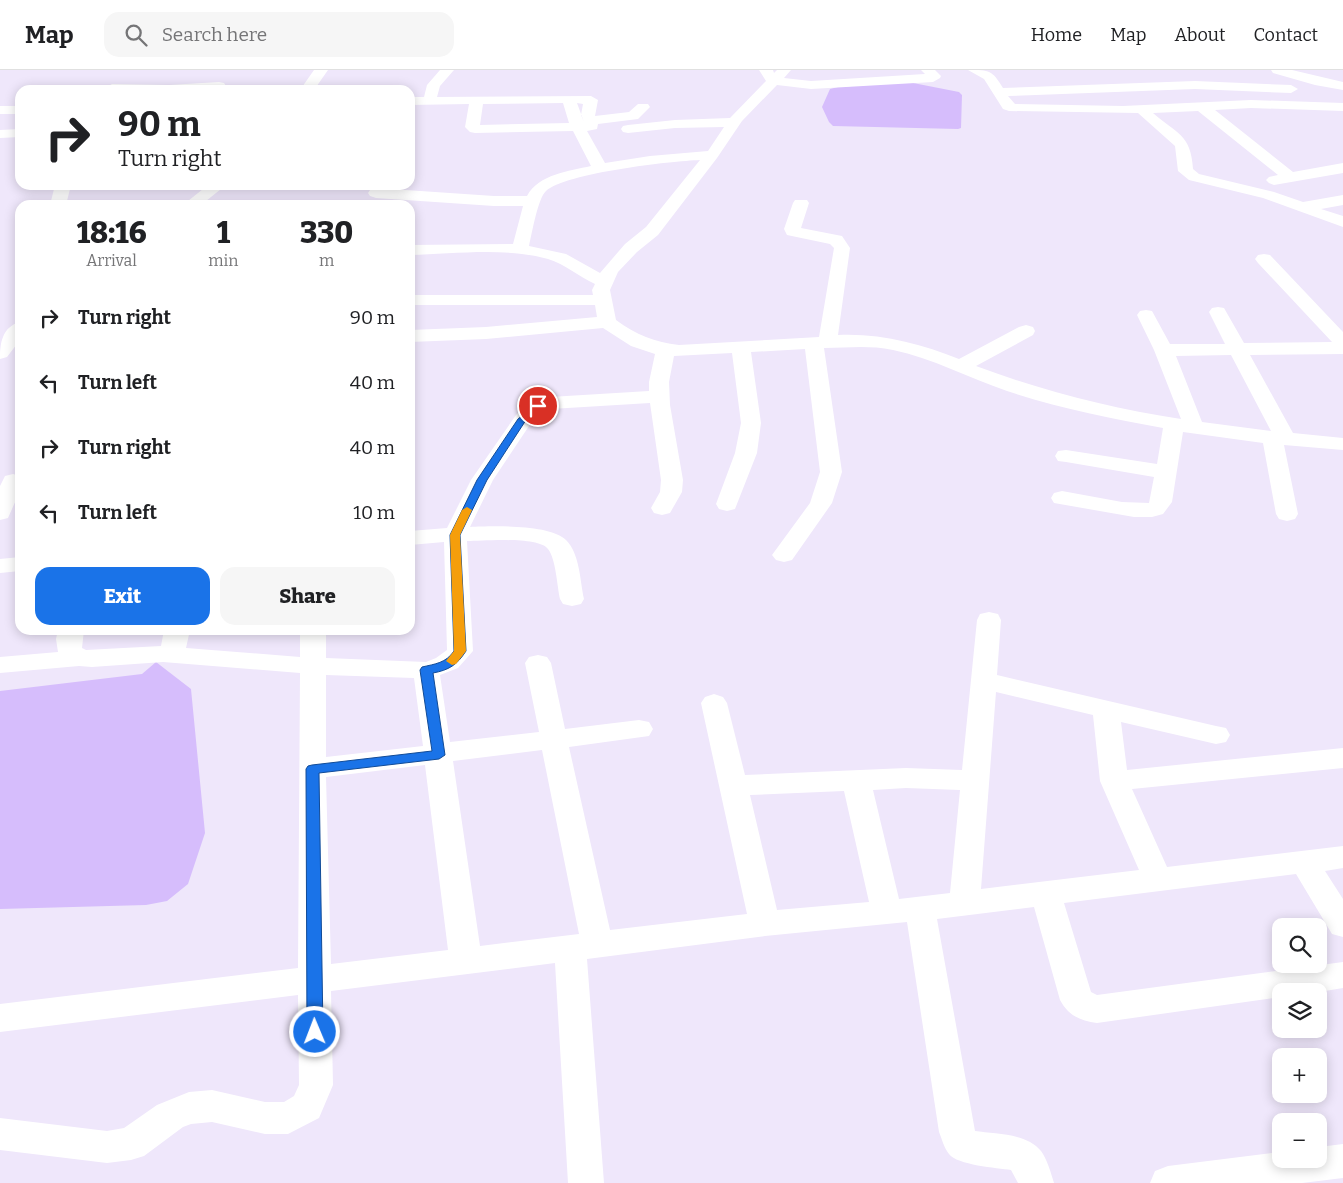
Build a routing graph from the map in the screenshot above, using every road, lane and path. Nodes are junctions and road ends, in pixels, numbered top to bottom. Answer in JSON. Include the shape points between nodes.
{"nodes":[{"id":1,"x":321,"y":70,"type":"edge"},
{"id":2,"x":447,"y":70,"type":"edge"},
{"id":3,"x":928,"y":70,"type":"edge"},
{"id":4,"x":976,"y":70,"type":"edge"},
{"id":5,"x":1278,"y":70,"type":"edge"},
{"id":6,"x":775,"y":74,"type":"edge"},
{"id":7,"x":1193,"y":74,"type":"dead end"},
{"id":8,"x":886,"y":75,"type":"edge"},
{"id":9,"x":122,"y":76,"type":"dead end"},
{"id":10,"x":114,"y":85,"type":"edge"},
{"id":11,"x":310,"y":85,"type":"edge"},
{"id":12,"x":996,"y":86,"type":"junction"},
{"id":13,"x":1343,"y":86,"type":"edge"},
{"id":14,"x":1312,"y":91,"type":"dead end"},
{"id":15,"x":569,"y":99,"type":"junction"},
{"id":16,"x":477,"y":100,"type":"junction"},
{"id":17,"x":415,"y":101,"type":"edge"},
{"id":18,"x":429,"y":101,"type":"junction"},
{"id":19,"x":1202,"y":106,"type":"junction"},
{"id":20,"x":643,"y":107,"type":"dead end"},
{"id":21,"x":1343,"y":107,"type":"edge"},
{"id":22,"x":1141,"y":109,"type":"junction"},
{"id":23,"x":0,"y":110,"type":"edge"},
{"id":24,"x":15,"y":110,"type":"edge"},
{"id":25,"x":735,"y":122,"type":"junction"},
{"id":26,"x":584,"y":124,"type":"junction"},
{"id":27,"x":628,"y":130,"type":"dead end"},
{"id":28,"x":15,"y":133,"type":"edge"},
{"id":29,"x":0,"y":134,"type":"edge"},
{"id":30,"x":717,"y":148,"type":"junction"},
{"id":31,"x":592,"y":155,"type":"junction"},
{"id":32,"x":1343,"y":168,"type":"edge"},
{"id":33,"x":601,"y":169,"type":"junction"},
{"id":34,"x":1290,"y":177,"type":"junction"},
{"id":35,"x":1234,"y":187,"type":"junction"},
{"id":36,"x":211,"y":190,"type":"edge"},
{"id":37,"x":375,"y":194,"type":"edge"},
{"id":38,"x":198,"y":200,"type":"edge"},
{"id":39,"x":1343,"y":200,"type":"edge"},
{"id":40,"x":534,"y":201,"type":"junction"},
{"id":41,"x":801,"y":203,"type":"dead end"},
{"id":42,"x":1304,"y":207,"type":"junction"},
{"id":43,"x":1343,"y":222,"type":"edge"},
{"id":44,"x":415,"y":250,"type":"edge"},
{"id":45,"x":520,"y":250,"type":"junction"},
{"id":46,"x":1264,"y":259,"type":"dead end"},
{"id":47,"x":604,"y":291,"type":"junction"},
{"id":48,"x":415,"y":300,"type":"edge"},
{"id":49,"x":465,"y":300,"type":"junction"},
{"id":50,"x":1218,"y":312,"type":"dead end"},
{"id":51,"x":1146,"y":315,"type":"dead end"},
{"id":52,"x":607,"y":322,"type":"junction"},
{"id":53,"x":1026,"y":332,"type":"dead end"},
{"id":54,"x":15,"y":334,"type":"edge"},
{"id":55,"x":460,"y":335,"type":"junction"},
{"id":56,"x":415,"y":336,"type":"edge"},
{"id":57,"x":821,"y":342,"type":"junction"},
{"id":58,"x":1343,"y":343,"type":"edge"},
{"id":59,"x":741,"y":348,"type":"junction"},
{"id":60,"x":1343,"y":348,"type":"edge"},
{"id":61,"x":666,"y":349,"type":"junction"},
{"id":62,"x":1239,"y":349,"type":"junction"},
{"id":63,"x":1164,"y":350,"type":"junction"},
{"id":64,"x":0,"y":353,"type":"edge"},
{"id":65,"x":960,"y":366,"type":"junction"},
{"id":66,"x":660,"y":396,"type":"junction"},
{"id":67,"x":1184,"y":426,"type":"junction"},
{"id":68,"x":1279,"y":438,"type":"junction"},
{"id":69,"x":1343,"y":444,"type":"edge"},
{"id":70,"x":1066,"y":456,"type":"dead end"},
{"id":71,"x":1166,"y":472,"type":"junction"},
{"id":72,"x":11,"y":481,"type":"edge"},
{"id":73,"x":1062,"y":498,"type":"dead end"},
{"id":74,"x":727,"y":504,"type":"dead end"},
{"id":75,"x":662,"y":508,"type":"dead end"},
{"id":76,"x":0,"y":513,"type":"edge"},
{"id":77,"x":1287,"y":514,"type":"dead end"},
{"id":78,"x":455,"y":535,"type":"junction"},
{"id":79,"x":415,"y":538,"type":"edge"},
{"id":80,"x":784,"y":556,"type":"dead end"},
{"id":81,"x":15,"y":564,"type":"edge"},
{"id":82,"x":0,"y":566,"type":"edge"},
{"id":83,"x":572,"y":599,"type":"dead end"},
{"id":84,"x":989,"y":620,"type":"dead end"},
{"id":85,"x":70,"y":635,"type":"edge"},
{"id":86,"x":176,"y":635,"type":"edge"},
{"id":87,"x":313,"y":635,"type":"edge"},
{"id":88,"x":172,"y":655,"type":"junction"},
{"id":89,"x":79,"y":658,"type":"junction"},
{"id":90,"x":538,"y":663,"type":"dead end"},
{"id":91,"x":0,"y":666,"type":"edge"},
{"id":92,"x":313,"y":666,"type":"junction"},
{"id":93,"x":426,"y":670,"type":"junction"},
{"id":94,"x":984,"y":680,"type":"junction"},
{"id":95,"x":714,"y":703,"type":"dead end"},
{"id":96,"x":1106,"y":708,"type":"junction"},
{"id":97,"x":640,"y":729,"type":"dead end"},
{"id":98,"x":1216,"y":735,"type":"dead end"},
{"id":99,"x":554,"y":741,"type":"junction"},
{"id":100,"x":439,"y":755,"type":"junction"},
{"id":101,"x":1343,"y":758,"type":"edge"},
{"id":102,"x":312,"y":769,"type":"junction"},
{"id":103,"x":856,"y":780,"type":"junction"},
{"id":104,"x":976,"y":780,"type":"junction"},
{"id":105,"x":1114,"y":781,"type":"junction"},
{"id":106,"x":734,"y":786,"type":"junction"},
{"id":107,"x":1343,"y":857,"type":"edge"},
{"id":108,"x":1304,"y":862,"type":"junction"},
{"id":109,"x":1158,"y":880,"type":"junction"},
{"id":110,"x":1045,"y":893,"type":"junction"},
{"id":111,"x":965,"y":903,"type":"junction"},
{"id":112,"x":920,"y":908,"type":"junction"},
{"id":113,"x":887,"y":912,"type":"junction"},
{"id":114,"x":766,"y":924,"type":"junction"},
{"id":115,"x":1343,"y":925,"type":"edge"},
{"id":116,"x":583,"y":947,"type":"junction"},
{"id":117,"x":466,"y":961,"type":"junction"},
{"id":118,"x":1343,"y":975,"type":"edge"},
{"id":119,"x":314,"y":979,"type":"junction"},
{"id":120,"x":0,"y":1018,"type":"edge"},
{"id":121,"x":0,"y":1134,"type":"edge"},
{"id":122,"x":1343,"y":1161,"type":"edge"},
{"id":123,"x":1297,"y":1175,"type":"edge"},
{"id":124,"x":586,"y":1183,"type":"edge"},
{"id":125,"x":1036,"y":1183,"type":"edge"},
{"id":126,"x":1168,"y":1183,"type":"edge"}],
"edges":[{"from":1,"to":11,"type":"street"},
{"from":2,"to":18,"type":"street","via":[[434,85]]},
{"from":3,"to":8,"type":"street","via":[[933,78]]},
{"from":4,"to":12,"type":"street","via":[[987,74]]},
{"from":5,"to":13,"type":"street"},
{"from":6,"to":8,"type":"street","via":[[811,85]]},
{"from":6,"to":25,"type":"street"},
{"from":7,"to":12,"type":"street"},
{"from":9,"to":10,"type":"street"},
{"from":12,"to":14,"type":"street","via":[[1195,85]]},
{"from":12,"to":22,"type":"street","via":[[1008,106],[1014,108]]},
{"from":15,"to":16,"type":"street"},
{"from":15,"to":26,"type":"street"},
{"from":15,"to":26,"type":"street","via":[[591,100]]},
{"from":16,"to":18,"type":"street"},
{"from":16,"to":26,"type":"street","via":[[474,129],[526,137]]},
{"from":17,"to":18,"type":"street"},
{"from":19,"to":21,"type":"street"},
{"from":19,"to":22,"type":"street"},
{"from":19,"to":34,"type":"street"},
{"from":20,"to":26,"type":"street","via":[[633,116]]},
{"from":22,"to":35,"type":"street","via":[[1150,120],[1180,142],[1189,174]]},
{"from":23,"to":24,"type":"street"},
{"from":25,"to":27,"type":"street"},
{"from":25,"to":30,"type":"street"},
{"from":26,"to":31,"type":"street"},
{"from":28,"to":29,"type":"street"},
{"from":30,"to":31,"type":"street","via":[[700,141]]},
{"from":30,"to":33,"type":"street"},
{"from":30,"to":47,"type":"street","via":[[652,231],[610,270]]},
{"from":31,"to":33,"type":"street"},
{"from":32,"to":34,"type":"street"},
{"from":33,"to":40,"type":"street","via":[[548,182]]},
{"from":34,"to":35,"type":"street"},
{"from":35,"to":42,"type":"street"},
{"from":36,"to":38,"type":"street"},
{"from":37,"to":40,"type":"street"},
{"from":39,"to":42,"type":"street"},
{"from":40,"to":45,"type":"street"},
{"from":41,"to":57,"type":"street","via":[[793,231],[836,240],[842,248]]},
{"from":42,"to":43,"type":"street"},
{"from":44,"to":45,"type":"street"},
{"from":45,"to":47,"type":"street","via":[[555,256],[590,276]]},
{"from":46,"to":58,"type":"street"},
{"from":47,"to":49,"type":"street"},
{"from":47,"to":52,"type":"street"},
{"from":48,"to":49,"type":"street"},
{"from":49,"to":55,"type":"street"},
{"from":50,"to":62,"type":"street"},
{"from":51,"to":63,"type":"street"},
{"from":52,"to":55,"type":"street"},
{"from":52,"to":61,"type":"street","via":[[638,342]]},
{"from":53,"to":65,"type":"street"},
{"from":54,"to":64,"type":"street"},
{"from":55,"to":56,"type":"street"},
{"from":57,"to":59,"type":"street"},
{"from":57,"to":65,"type":"street","via":[[855,340],[892,344]]},
{"from":57,"to":80,"type":"street","via":[[831,472],[821,503]]},
{"from":59,"to":61,"type":"street"},
{"from":59,"to":74,"type":"street","via":[[751,423],[746,453]]},
{"from":60,"to":62,"type":"street"},
{"from":61,"to":66,"type":"street","via":[[659,382]]},
{"from":62,"to":63,"type":"street"},
{"from":62,"to":68,"type":"street"},
{"from":63,"to":67,"type":"street"},
{"from":65,"to":67,"type":"street","via":[[1014,387],[1080,406]]},
{"from":66,"to":75,"type":"street","via":[[672,480],[671,492]]},
{"from":66,"to":78,"type":"street","via":[[550,403],[528,412],[482,480]]},
{"from":67,"to":68,"type":"street"},
{"from":67,"to":71,"type":"street"},
{"from":68,"to":69,"type":"street"},
{"from":68,"to":77,"type":"street"},
{"from":70,"to":71,"type":"street"},
{"from":71,"to":73,"type":"street","via":[[1161,502],[1152,510]]},
{"from":72,"to":76,"type":"street"},
{"from":78,"to":79,"type":"street"},
{"from":78,"to":83,"type":"street","via":[[520,534],[556,542]]},
{"from":78,"to":93,"type":"street","via":[[460,651],[454,660],[442,667]]},
{"from":81,"to":82,"type":"street"},
{"from":84,"to":94,"type":"street"},
{"from":85,"to":89,"type":"street","via":[[70,651]]},
{"from":86,"to":88,"type":"street"},
{"from":87,"to":92,"type":"street"},
{"from":88,"to":89,"type":"street"},
{"from":88,"to":92,"type":"street"},
{"from":89,"to":91,"type":"street"},
{"from":90,"to":99,"type":"street"},
{"from":92,"to":93,"type":"street"},
{"from":92,"to":102,"type":"street"},
{"from":93,"to":100,"type":"street"},
{"from":94,"to":96,"type":"street"},
{"from":94,"to":104,"type":"street"},
{"from":95,"to":106,"type":"street"},
{"from":96,"to":98,"type":"street"},
{"from":96,"to":105,"type":"street"},
{"from":97,"to":99,"type":"street"},
{"from":99,"to":100,"type":"street"},
{"from":99,"to":116,"type":"street"},
{"from":100,"to":102,"type":"street"},
{"from":100,"to":117,"type":"street"},
{"from":101,"to":105,"type":"street"},
{"from":102,"to":119,"type":"street"},
{"from":103,"to":104,"type":"street","via":[[934,777]]},
{"from":103,"to":106,"type":"street"},
{"from":103,"to":113,"type":"street"},
{"from":104,"to":111,"type":"street"},
{"from":105,"to":109,"type":"street"},
{"from":106,"to":114,"type":"street"},
{"from":107,"to":108,"type":"street"},
{"from":108,"to":109,"type":"street"},
{"from":108,"to":115,"type":"street"},
{"from":109,"to":110,"type":"street"},
{"from":110,"to":111,"type":"street"},
{"from":110,"to":118,"type":"street","via":[[1077,1000],[1088,1008]]},
{"from":111,"to":112,"type":"street"},
{"from":112,"to":113,"type":"street"},
{"from":112,"to":125,"type":"street","via":[[960,1142],[973,1148],[1021,1155],[1029,1164]]},
{"from":113,"to":114,"type":"street"},
{"from":114,"to":116,"type":"street"},
{"from":116,"to":117,"type":"street"},
{"from":116,"to":124,"type":"street"},
{"from":117,"to":119,"type":"street"},
{"from":119,"to":120,"type":"street"},
{"from":119,"to":121,"type":"street","via":[[316,1085],[307,1107],[288,1118],[265,1118],[212,1106],[189,1108],[170,1116],[131,1144],[107,1147]]},
{"from":122,"to":123,"type":"street"},
{"from":123,"to":126,"type":"street"}]}
